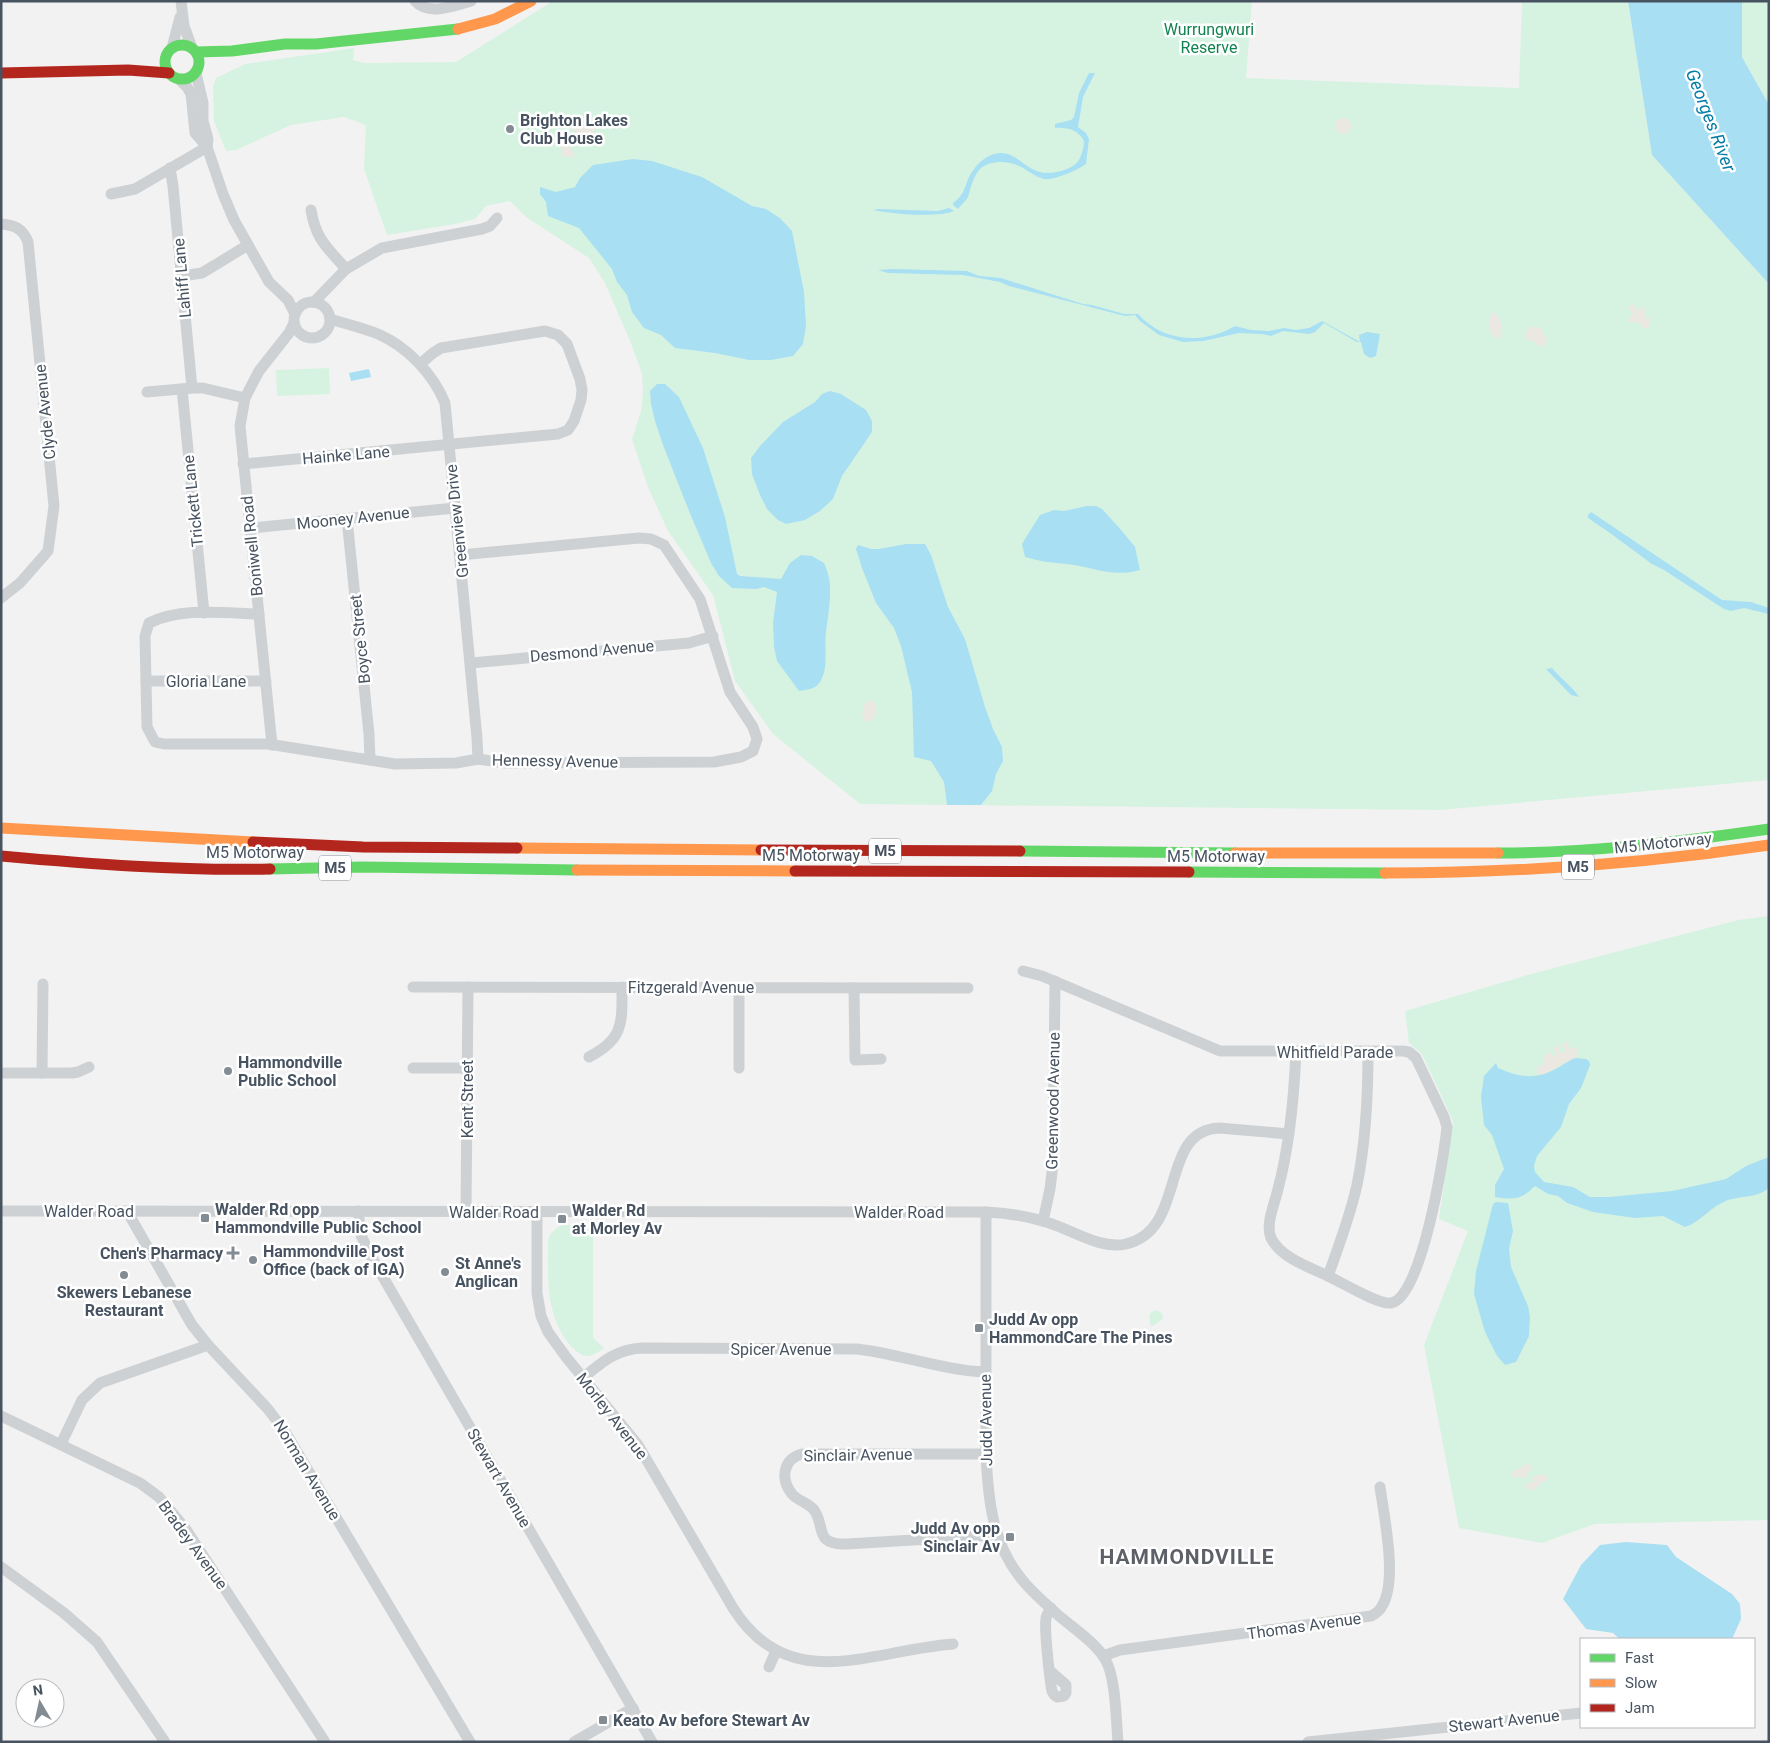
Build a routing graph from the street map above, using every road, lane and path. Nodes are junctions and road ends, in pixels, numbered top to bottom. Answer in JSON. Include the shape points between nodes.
{"nodes":[{"id":1,"x":415,"y":1,"type":"edge"},
{"id":2,"x":471,"y":1,"type":"edge"},
{"id":3,"x":531,"y":1,"type":"edge"},
{"id":4,"x":181,"y":7,"type":"edge"},
{"id":5,"x":170,"y":50,"type":"junction"},
{"id":6,"x":194,"y":50,"type":"junction"},
{"id":7,"x":232,"y":51,"type":"junction"},
{"id":8,"x":112,"y":68,"type":"junction"},
{"id":9,"x":197,"y":71,"type":"junction"},
{"id":10,"x":1,"y":73,"type":"edge"},
{"id":11,"x":174,"y":76,"type":"junction"},
{"id":12,"x":207,"y":147,"type":"junction"},
{"id":13,"x":170,"y":168,"type":"junction"},
{"id":14,"x":112,"y":194,"type":"dead end"},
{"id":15,"x":311,"y":210,"type":"dead end"},
{"id":16,"x":497,"y":218,"type":"dead end"},
{"id":17,"x":1,"y":224,"type":"edge"},
{"id":18,"x":248,"y":245,"type":"junction"},
{"id":19,"x":346,"y":269,"type":"junction"},
{"id":20,"x":182,"y":276,"type":"junction"},
{"id":21,"x":337,"y":279,"type":"junction"},
{"id":22,"x":288,"y":300,"type":"junction"},
{"id":23,"x":310,"y":303,"type":"junction"},
{"id":24,"x":329,"y":316,"type":"junction"},
{"id":25,"x":295,"y":319,"type":"junction"},
{"id":26,"x":357,"y":328,"type":"junction"},
{"id":27,"x":325,"y":332,"type":"junction"},
{"id":28,"x":307,"y":337,"type":"junction"},
{"id":29,"x":271,"y":354,"type":"junction"},
{"id":30,"x":420,"y":364,"type":"junction"},
{"id":31,"x":187,"y":388,"type":"junction"},
{"id":32,"x":147,"y":392,"type":"dead end"},
{"id":33,"x":245,"y":398,"type":"junction"},
{"id":34,"x":450,"y":445,"type":"junction"},
{"id":35,"x":243,"y":464,"type":"junction"},
{"id":36,"x":455,"y":508,"type":"junction"},
{"id":37,"x":347,"y":519,"type":"junction"},
{"id":38,"x":251,"y":528,"type":"junction"},
{"id":39,"x":460,"y":555,"type":"junction"},
{"id":40,"x":1,"y":598,"type":"edge"},
{"id":41,"x":204,"y":612,"type":"junction"},
{"id":42,"x":260,"y":614,"type":"junction"},
{"id":43,"x":713,"y":636,"type":"junction"},
{"id":44,"x":470,"y":664,"type":"junction"},
{"id":45,"x":146,"y":681,"type":"junction"},
{"id":46,"x":266,"y":681,"type":"junction"},
{"id":47,"x":272,"y":745,"type":"junction"},
{"id":48,"x":478,"y":759,"type":"junction"},
{"id":49,"x":370,"y":760,"type":"junction"},
{"id":50,"x":1,"y":828,"type":"edge"},
{"id":51,"x":1769,"y":829,"type":"edge"},
{"id":52,"x":1769,"y":845,"type":"edge"},
{"id":53,"x":1,"y":856,"type":"edge"},
{"id":54,"x":1023,"y":971,"type":"dead end"},
{"id":55,"x":1055,"y":981,"type":"junction"},
{"id":56,"x":43,"y":984,"type":"dead end"},
{"id":57,"x":413,"y":987,"type":"dead end"},
{"id":58,"x":468,"y":987,"type":"junction"},
{"id":59,"x":622,"y":987,"type":"junction"},
{"id":60,"x":739,"y":988,"type":"junction"},
{"id":61,"x":854,"y":988,"type":"junction"},
{"id":62,"x":968,"y":988,"type":"dead end"},
{"id":63,"x":1296,"y":1052,"type":"junction"},
{"id":64,"x":1368,"y":1052,"type":"junction"},
{"id":65,"x":589,"y":1057,"type":"dead end"},
{"id":66,"x":880,"y":1059,"type":"dead end"},
{"id":67,"x":89,"y":1068,"type":"dead end"},
{"id":68,"x":413,"y":1068,"type":"dead end"},
{"id":69,"x":467,"y":1068,"type":"junction"},
{"id":70,"x":739,"y":1068,"type":"dead end"},
{"id":71,"x":1,"y":1073,"type":"edge"},
{"id":72,"x":42,"y":1073,"type":"junction"},
{"id":73,"x":1289,"y":1134,"type":"junction"},
{"id":74,"x":1,"y":1210,"type":"edge"},
{"id":75,"x":127,"y":1211,"type":"junction"},
{"id":76,"x":358,"y":1211,"type":"junction"},
{"id":77,"x":466,"y":1212,"type":"junction"},
{"id":78,"x":537,"y":1212,"type":"junction"},
{"id":79,"x":986,"y":1212,"type":"junction"},
{"id":80,"x":1043,"y":1221,"type":"junction"},
{"id":81,"x":1328,"y":1276,"type":"junction"},
{"id":82,"x":208,"y":1345,"type":"junction"},
{"id":83,"x":986,"y":1372,"type":"junction"},
{"id":84,"x":583,"y":1378,"type":"junction"},
{"id":85,"x":1,"y":1416,"type":"edge"},
{"id":86,"x":60,"y":1444,"type":"junction"},
{"id":87,"x":986,"y":1454,"type":"junction"},
{"id":88,"x":1380,"y":1487,"type":"dead end"},
{"id":89,"x":997,"y":1535,"type":"junction"},
{"id":90,"x":1,"y":1567,"type":"edge"},
{"id":91,"x":1051,"y":1608,"type":"junction"},
{"id":92,"x":953,"y":1644,"type":"dead end"},
{"id":93,"x":776,"y":1651,"type":"junction"},
{"id":94,"x":1103,"y":1656,"type":"junction"},
{"id":95,"x":769,"y":1667,"type":"dead end"},
{"id":96,"x":1050,"y":1670,"type":"dead end"},
{"id":97,"x":633,"y":1708,"type":"junction"},
{"id":98,"x":1580,"y":1713,"type":"edge"},
{"id":99,"x":1346,"y":1740,"type":"edge"},
{"id":100,"x":165,"y":1742,"type":"edge"},
{"id":101,"x":325,"y":1742,"type":"edge"},
{"id":102,"x":470,"y":1742,"type":"edge"},
{"id":103,"x":574,"y":1742,"type":"edge"},
{"id":104,"x":652,"y":1742,"type":"edge"},
{"id":105,"x":1118,"y":1742,"type":"edge"},
{"id":106,"x":1308,"y":1742,"type":"edge"}],
"edges":[{"from":1,"to":2,"type":"street","via":[[430,9]]},
{"from":3,"to":7,"type":"main road","via":[[495,19],[460,29]]},
{"from":4,"to":5,"type":"street"},
{"from":4,"to":6,"type":"street","via":[[186,35]]},
{"from":5,"to":6,"type":"main road","via":[[182,45]]},
{"from":5,"to":8,"type":"main road"},
{"from":5,"to":11,"type":"main road","via":[[165,63]]},
{"from":6,"to":7,"type":"main road"},
{"from":6,"to":9,"type":"main road","via":[[200,63]]},
{"from":7,"to":9,"type":"main road"},
{"from":8,"to":10,"type":"main road"},
{"from":8,"to":11,"type":"main road"},
{"from":9,"to":11,"type":"main road","via":[[188,79]]},
{"from":9,"to":12,"type":"street"},
{"from":11,"to":12,"type":"street","via":[[191,94],[195,133]]},
{"from":12,"to":13,"type":"street"},
{"from":12,"to":18,"type":"street","via":[[222,194]]},
{"from":13,"to":14,"type":"street","via":[[135,189]]},
{"from":13,"to":20,"type":"street","name":"Lahiff Lane"},
{"from":15,"to":19,"type":"street","via":[[320,239]]},
{"from":16,"to":19,"type":"street","via":[[482,229],[382,248]]},
{"from":17,"to":40,"type":"street","name":"Clyde Avenue","via":[[18,228],[28,242],[54,506],[48,551],[20,583]]},
{"from":18,"to":20,"type":"street","via":[[202,273]]},
{"from":18,"to":22,"type":"street","via":[[269,282]]},
{"from":19,"to":21,"type":"street"},
{"from":20,"to":31,"type":"street","name":"Lahiff Lane"},
{"from":21,"to":23,"type":"street"},
{"from":21,"to":24,"type":"street"},
{"from":22,"to":23,"type":"street"},
{"from":22,"to":25,"type":"street"},
{"from":23,"to":24,"type":"street","via":[[323,306]]},
{"from":23,"to":25,"type":"street","via":[[297,309]]},
{"from":24,"to":26,"type":"street","name":"Greenview Drive"},
{"from":24,"to":27,"type":"street"},
{"from":25,"to":28,"type":"street","via":[[298,332]]},
{"from":25,"to":29,"type":"street","name":"Boniwell Road","via":[[289,333]]},
{"from":26,"to":27,"type":"street","name":"Greenview Drive"},
{"from":26,"to":30,"type":"street","name":"Greenview Drive","via":[[395,344]]},
{"from":27,"to":28,"type":"street"},
{"from":28,"to":29,"type":"street","name":"Boniwell Road"},
{"from":29,"to":33,"type":"street","name":"Boniwell Road"},
{"from":30,"to":34,"type":"street","name":"Greenview Drive","via":[[437,386],[444,403]]},
{"from":30,"to":34,"type":"street","name":"Hainke Lane","via":[[442,348],[545,331],[563,339],[573,358],[580,379],[581,400],[568,430],[558,434]]},
{"from":31,"to":32,"type":"street"},
{"from":31,"to":33,"type":"street","via":[[203,388]]},
{"from":31,"to":41,"type":"street","name":"Trickett Lane"},
{"from":33,"to":35,"type":"street","name":"Boniwell Road","via":[[240,426]]},
{"from":34,"to":35,"type":"street","name":"Hainke Lane"},
{"from":34,"to":36,"type":"street","name":"Greenview Drive"},
{"from":35,"to":38,"type":"street","name":"Boniwell Road"},
{"from":36,"to":37,"type":"street","name":"Mooney Avenue"},
{"from":36,"to":39,"type":"street","name":"Greenview Drive"},
{"from":37,"to":38,"type":"street","name":"Mooney Avenue"},
{"from":37,"to":49,"type":"street","name":"Boyce Street"},
{"from":38,"to":42,"type":"street","name":"Boniwell Road"},
{"from":39,"to":43,"type":"street","name":"Hennessy Avenue","via":[[651,539],[664,545],[700,599]]},
{"from":39,"to":44,"type":"street","name":"Greenview Drive"},
{"from":41,"to":42,"type":"street","name":"Hennessy Avenue"},
{"from":41,"to":45,"type":"street","name":"Hennessy Avenue","via":[[162,616],[149,623],[145,636]]},
{"from":42,"to":46,"type":"street","name":"Boniwell Road"},
{"from":43,"to":44,"type":"street","name":"Desmond Avenue","via":[[688,643]]},
{"from":43,"to":48,"type":"street","name":"Hennessy Avenue","via":[[730,692],[757,739],[753,751],[741,757],[704,762],[505,763]]},
{"from":44,"to":48,"type":"street","name":"Greenview Drive"},
{"from":45,"to":46,"type":"street","name":"Gloria Lane"},
{"from":45,"to":47,"type":"street","name":"Hennessy Avenue","via":[[147,727],[155,742]]},
{"from":46,"to":47,"type":"street","name":"Boniwell Road"},
{"from":47,"to":49,"type":"street","name":"Hennessy Avenue"},
{"from":48,"to":49,"type":"street","name":"Hennessy Avenue","via":[[456,763],[395,764]]},
{"from":50,"to":51,"type":"main road","name":"M5 Motorway","number":"M5","via":[[363,848],[1370,854],[1587,850],[1679,842]]},
{"from":52,"to":53,"type":"main road","name":"M5 Motorway","number":"M5","via":[[1604,865],[1435,873],[363,867],[220,870]]},
{"from":54,"to":55,"type":"street","name":"Whitfield Parade"},
{"from":55,"to":63,"type":"street","name":"Whitfield Parade","via":[[1220,1051]]},
{"from":55,"to":80,"type":"street","name":"Greenwood Avenue","via":[[1054,1164]]},
{"from":56,"to":72,"type":"street"},
{"from":57,"to":58,"type":"street","name":"Fitzgerald Avenue"},
{"from":58,"to":59,"type":"street","name":"Fitzgerald Avenue"},
{"from":58,"to":69,"type":"street","name":"Kent Street"},
{"from":59,"to":60,"type":"street","name":"Fitzgerald Avenue"},
{"from":59,"to":65,"type":"street","via":[[617,1034],[606,1048]]},
{"from":60,"to":61,"type":"street","name":"Fitzgerald Avenue"},
{"from":60,"to":70,"type":"street"},
{"from":61,"to":62,"type":"street","name":"Fitzgerald Avenue"},
{"from":61,"to":66,"type":"street","via":[[856,1060]]},
{"from":63,"to":64,"type":"street","name":"Whitfield Parade"},
{"from":63,"to":73,"type":"street"},
{"from":64,"to":81,"type":"street","via":[[1368,1102],[1362,1156],[1349,1216]]},
{"from":64,"to":81,"type":"street","name":"Whitfield Parade","via":[[1409,1052],[1419,1062],[1446,1122],[1438,1188],[1415,1272],[1399,1299],[1391,1303],[1380,1301]]},
{"from":67,"to":72,"type":"street","via":[[72,1073]]},
{"from":68,"to":69,"type":"street"},
{"from":69,"to":77,"type":"street","name":"Kent Street"},
{"from":71,"to":72,"type":"street"},
{"from":73,"to":80,"type":"street","name":"Walder Road","via":[[1219,1128],[1200,1132],[1180,1158],[1160,1219],[1147,1234],[1132,1243],[1100,1244]]},
{"from":73,"to":81,"type":"street","via":[[1270,1234],[1287,1255]]},
{"from":74,"to":75,"type":"street","name":"Walder Road"},
{"from":75,"to":76,"type":"street","name":"Walder Road"},
{"from":75,"to":82,"type":"street","name":"Norman Avenue","via":[[192,1325]]},
{"from":76,"to":77,"type":"street","name":"Walder Road"},
{"from":76,"to":97,"type":"street","name":"Stewart Avenue","via":[[361,1235],[368,1251]]},
{"from":77,"to":78,"type":"street","name":"Walder Road"},
{"from":78,"to":79,"type":"street","name":"Walder Road"},
{"from":78,"to":84,"type":"street","name":"Morley Avenue","via":[[537,1286],[541,1316],[554,1342]]},
{"from":79,"to":80,"type":"street","name":"Walder Road"},
{"from":79,"to":83,"type":"street","name":"Judd Avenue"},
{"from":82,"to":86,"type":"street","via":[[100,1383],[82,1400]]},
{"from":82,"to":102,"type":"street","name":"Norman Avenue","via":[[284,1430]]},
{"from":83,"to":84,"type":"street","name":"Spicer Avenue","via":[[965,1371],[857,1349],[642,1348],[612,1355]]},
{"from":83,"to":87,"type":"street","name":"Judd Avenue"},
{"from":84,"to":93,"type":"street","name":"Morley Avenue","via":[[638,1445],[739,1618],[754,1635]]},
{"from":85,"to":86,"type":"street","name":"Bradey Avenue"},
{"from":86,"to":101,"type":"street","name":"Bradey Avenue","via":[[129,1476],[167,1505]]},
{"from":87,"to":89,"type":"street","name":"Judd Avenue","via":[[988,1491]]},
{"from":87,"to":89,"type":"street","name":"Sinclair Avenue","via":[[802,1454],[791,1458],[785,1475],[792,1494],[813,1508],[820,1531],[832,1543]]},
{"from":88,"to":94,"type":"street","name":"Thomas Avenue","via":[[1389,1569],[1386,1598],[1378,1612],[1371,1616],[1120,1650]]},
{"from":89,"to":91,"type":"street","name":"Judd Avenue","via":[[1019,1577]]},
{"from":90,"to":100,"type":"street","via":[[64,1613],[97,1642]]},
{"from":91,"to":94,"type":"street","name":"Judd Avenue"},
{"from":91,"to":96,"type":"street","via":[[1045,1621]]},
{"from":92,"to":93,"type":"street","name":"Morley Avenue","via":[[835,1663],[803,1660]]},
{"from":93,"to":95,"type":"street"},
{"from":94,"to":105,"type":"street","name":"Judd Avenue","via":[[1111,1676]]},
{"from":97,"to":103,"type":"street"},
{"from":97,"to":104,"type":"street","name":"Stewart Avenue"},
{"from":98,"to":99,"type":"street","name":"Stewart Avenue"},
{"from":99,"to":106,"type":"street","name":"Stewart Avenue"}]}
